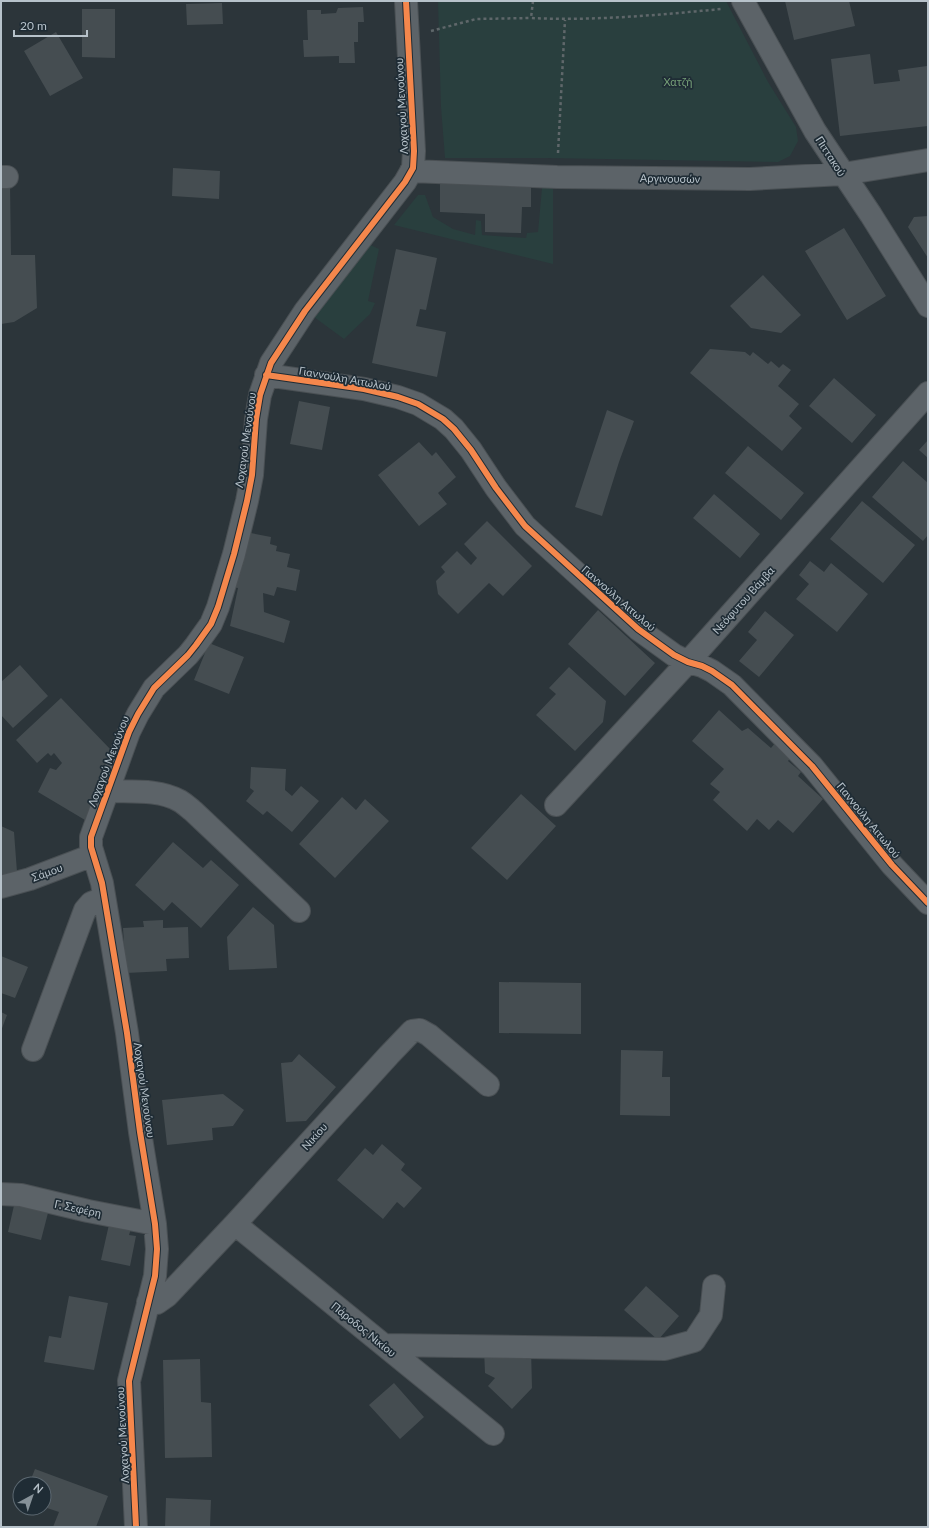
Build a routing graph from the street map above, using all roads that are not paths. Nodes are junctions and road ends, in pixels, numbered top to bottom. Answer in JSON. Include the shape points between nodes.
{"nodes":[{"id":1,"x":406,"y":1,"type":"edge"},
{"id":2,"x":745,"y":4,"type":"edge"},
{"id":3,"x":928,"y":160,"type":"edge"},
{"id":4,"x":411,"y":172,"type":"junction"},
{"id":5,"x":842,"y":174,"type":"junction"},
{"id":6,"x":928,"y":306,"type":"edge"},
{"id":7,"x":266,"y":375,"type":"junction"},
{"id":8,"x":928,"y":393,"type":"edge"},
{"id":9,"x":688,"y":662,"type":"junction"},
{"id":10,"x":108,"y":791,"type":"junction"},
{"id":11,"x":556,"y":805,"type":"dead end"},
{"id":12,"x":93,"y":855,"type":"junction"},
{"id":13,"x":1,"y":888,"type":"edge"},
{"id":14,"x":104,"y":898,"type":"junction"},
{"id":15,"x":928,"y":903,"type":"edge"},
{"id":16,"x":299,"y":911,"type":"dead end"},
{"id":17,"x":33,"y":1050,"type":"dead end"},
{"id":18,"x":488,"y":1085,"type":"dead end"},
{"id":19,"x":1,"y":1194,"type":"edge"},
{"id":20,"x":155,"y":1224,"type":"junction"},
{"id":21,"x":235,"y":1224,"type":"junction"},
{"id":22,"x":714,"y":1286,"type":"dead end"},
{"id":23,"x":148,"y":1302,"type":"junction"},
{"id":24,"x":384,"y":1345,"type":"junction"},
{"id":25,"x":493,"y":1434,"type":"dead end"},
{"id":26,"x":136,"y":1527,"type":"edge"}],
"edges":[{"from":1,"to":4,"type":"street","name":"Λοχαγού Μενούνου","via":[[414,151]]},
{"from":2,"to":5,"type":"street","name":"Πιττακού","via":[[815,131]]},
{"from":3,"to":5,"type":"street","name":"Αργινουσών"},
{"from":4,"to":5,"type":"street","name":"Αργινουσών","via":[[557,177],[750,178]]},
{"from":4,"to":7,"type":"street","name":"Λοχαγού Μενούνου","via":[[304,311],[277,352]]},
{"from":5,"to":6,"type":"street","name":"Πιττακού"},
{"from":7,"to":9,"type":"street","name":"Γιαννούλη Αιτωλού","via":[[364,389],[398,397],[418,404],[443,419],[471,450],[525,526],[638,629]]},
{"from":7,"to":10,"type":"street","name":"Λοχαγού Μενούνου","via":[[256,418],[247,501],[216,613],[188,655],[154,688],[143,704],[129,732]]},
{"from":8,"to":9,"type":"street","name":"Νεόφυτου Βάμβα"},
{"from":9,"to":11,"type":"street","name":"Νεόφυτου Βάμβα"},
{"from":9,"to":15,"type":"street","name":"Γιαννούλη Αιτωλού","via":[[712,671],[737,690],[812,766],[892,865]]},
{"from":10,"to":12,"type":"street","name":"Λοχαγού Μενούνου","via":[[92,832],[90,843]]},
{"from":10,"to":16,"type":"street","via":[[152,793],[180,801]]},
{"from":12,"to":13,"type":"street","name":"Σάμου"},
{"from":12,"to":14,"type":"street","name":"Λοχαγού Μενούνου"},
{"from":14,"to":17,"type":"street","via":[[91,903],[85,910]]},
{"from":14,"to":20,"type":"street","name":"Λοχαγού Μενούνου"},
{"from":18,"to":21,"type":"street","name":"Νικίου","via":[[429,1036],[420,1030],[412,1031]]},
{"from":19,"to":20,"type":"street","name":"Γ. Σεφέρη","via":[[22,1195]]},
{"from":20,"to":23,"type":"street","name":"Λοχαγού Μενούνου","via":[[156,1268]]},
{"from":21,"to":23,"type":"street","name":"Νικίου","via":[[162,1300],[157,1303]]},
{"from":21,"to":24,"type":"street","name":"Πάροδος Νικίου"},
{"from":22,"to":24,"type":"street","via":[[711,1315],[694,1342],[665,1349]]},
{"from":23,"to":26,"type":"street","name":"Λοχαγού Μενούνου","via":[[129,1381]]},
{"from":24,"to":25,"type":"street","name":"Πάροδος Νικίου"}]}
